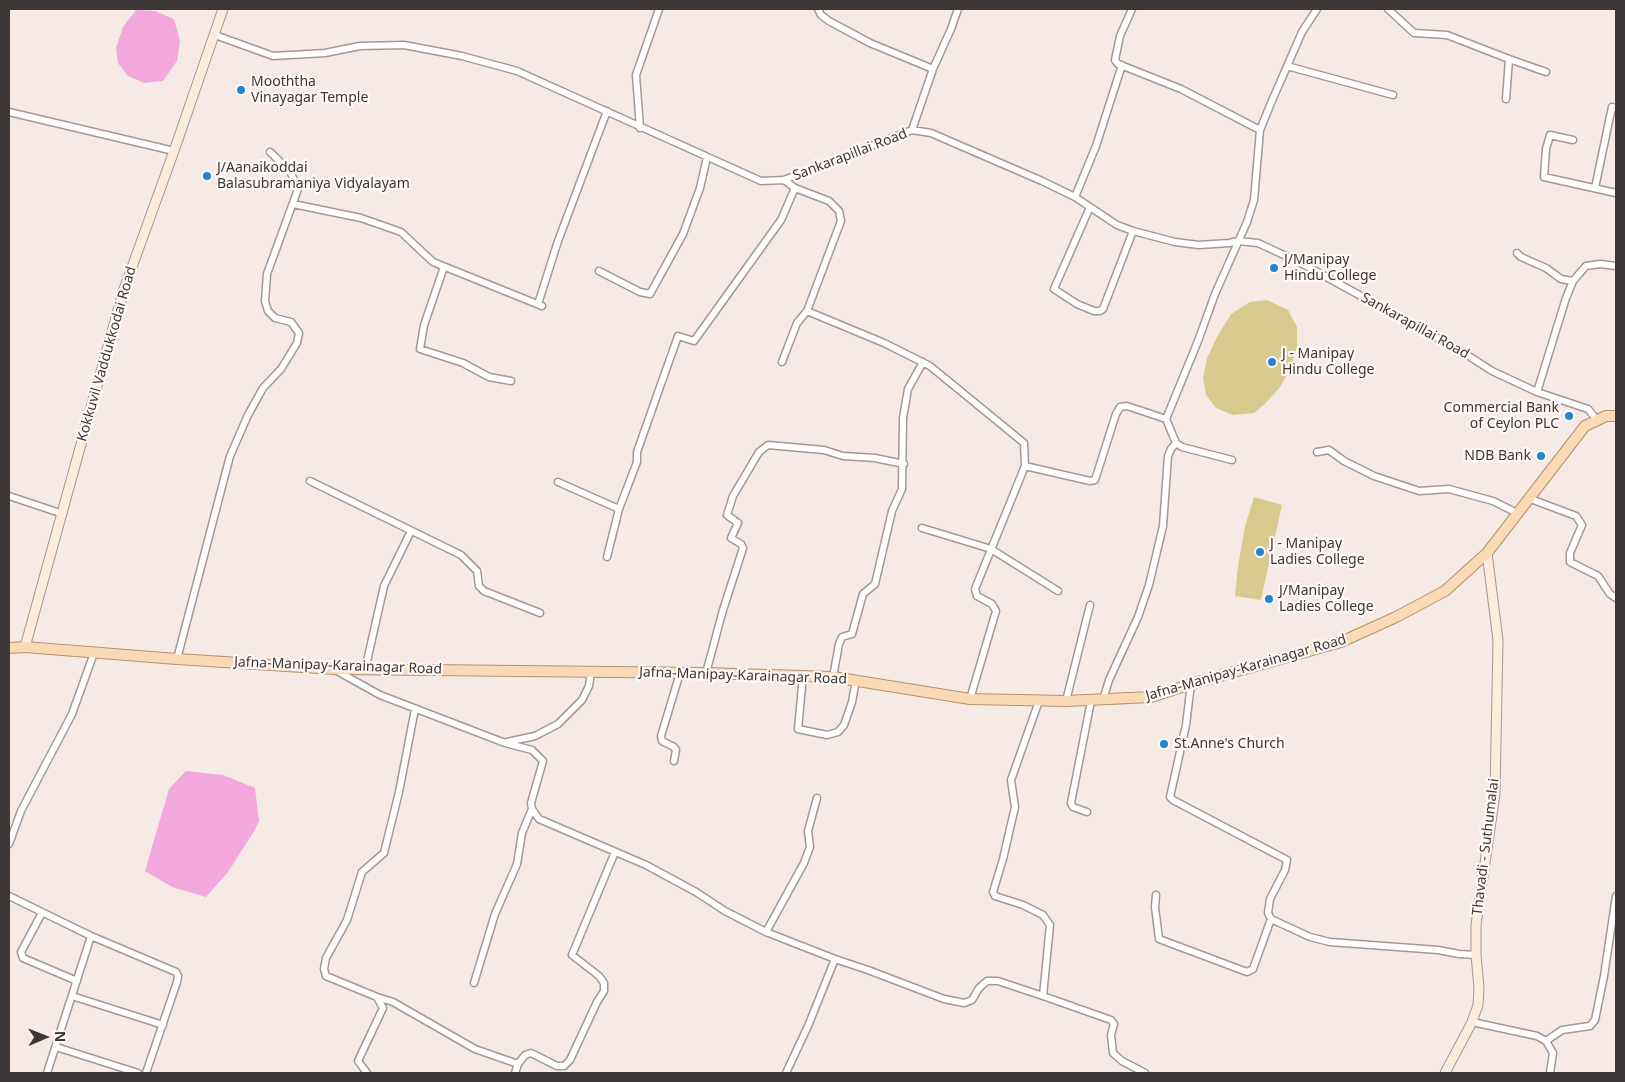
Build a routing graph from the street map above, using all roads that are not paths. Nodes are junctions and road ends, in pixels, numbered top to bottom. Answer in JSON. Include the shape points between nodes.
{"nodes":[{"id":1,"x":223,"y":9,"type":"edge"},
{"id":2,"x":659,"y":9,"type":"edge"},
{"id":3,"x":818,"y":9,"type":"edge"},
{"id":4,"x":958,"y":9,"type":"edge"},
{"id":5,"x":1132,"y":9,"type":"edge"},
{"id":6,"x":1317,"y":9,"type":"edge"},
{"id":7,"x":1388,"y":9,"type":"edge"},
{"id":8,"x":215,"y":35,"type":"junction"},
{"id":9,"x":1508,"y":60,"type":"junction"},
{"id":10,"x":1122,"y":65,"type":"junction"},
{"id":11,"x":1286,"y":66,"type":"junction"},
{"id":12,"x":934,"y":69,"type":"junction"},
{"id":13,"x":1546,"y":72,"type":"dead end"},
{"id":14,"x":1393,"y":94,"type":"dead end"},
{"id":15,"x":1506,"y":99,"type":"dead end"},
{"id":16,"x":1616,"y":108,"type":"edge"},
{"id":17,"x":606,"y":111,"type":"junction"},
{"id":18,"x":9,"y":112,"type":"edge"},
{"id":19,"x":640,"y":128,"type":"junction"},
{"id":20,"x":912,"y":130,"type":"junction"},
{"id":21,"x":1260,"y":130,"type":"junction"},
{"id":22,"x":1573,"y":140,"type":"dead end"},
{"id":23,"x":174,"y":152,"type":"junction"},
{"id":24,"x":270,"y":152,"type":"dead end"},
{"id":25,"x":707,"y":157,"type":"junction"},
{"id":26,"x":784,"y":180,"type":"junction"},
{"id":27,"x":795,"y":188,"type":"junction"},
{"id":28,"x":1595,"y":188,"type":"junction"},
{"id":29,"x":1616,"y":193,"type":"edge"},
{"id":30,"x":1075,"y":197,"type":"junction"},
{"id":31,"x":293,"y":204,"type":"junction"},
{"id":32,"x":1090,"y":207,"type":"junction"},
{"id":33,"x":1133,"y":231,"type":"junction"},
{"id":34,"x":1238,"y":241,"type":"junction"},
{"id":35,"x":1517,"y":253,"type":"dead end"},
{"id":36,"x":1616,"y":266,"type":"edge"},
{"id":37,"x":444,"y":267,"type":"junction"},
{"id":38,"x":599,"y":271,"type":"dead end"},
{"id":39,"x":1573,"y":281,"type":"junction"},
{"id":40,"x":807,"y":311,"type":"junction"},
{"id":41,"x":782,"y":362,"type":"dead end"},
{"id":42,"x":923,"y":362,"type":"junction"},
{"id":43,"x":511,"y":381,"type":"dead end"},
{"id":44,"x":1537,"y":392,"type":"junction"},
{"id":45,"x":1616,"y":416,"type":"edge"},
{"id":46,"x":1166,"y":418,"type":"junction"},
{"id":47,"x":1597,"y":420,"type":"junction"},
{"id":48,"x":1176,"y":443,"type":"junction"},
{"id":49,"x":1317,"y":452,"type":"dead end"},
{"id":50,"x":1232,"y":460,"type":"dead end"},
{"id":51,"x":904,"y":464,"type":"junction"},
{"id":52,"x":1025,"y":466,"type":"junction"},
{"id":53,"x":310,"y":481,"type":"dead end"},
{"id":54,"x":558,"y":482,"type":"dead end"},
{"id":55,"x":9,"y":496,"type":"edge"},
{"id":56,"x":1528,"y":498,"type":"junction"},
{"id":57,"x":619,"y":508,"type":"junction"},
{"id":58,"x":1517,"y":513,"type":"junction"},
{"id":59,"x":63,"y":514,"type":"junction"},
{"id":60,"x":922,"y":528,"type":"dead end"},
{"id":61,"x":412,"y":531,"type":"junction"},
{"id":62,"x":991,"y":549,"type":"junction"},
{"id":63,"x":1487,"y":553,"type":"junction"},
{"id":64,"x":607,"y":557,"type":"dead end"},
{"id":65,"x":1058,"y":591,"type":"dead end"},
{"id":66,"x":1616,"y":598,"type":"edge"},
{"id":67,"x":1090,"y":605,"type":"dead end"},
{"id":68,"x":540,"y":613,"type":"dead end"},
{"id":69,"x":25,"y":647,"type":"junction"},
{"id":70,"x":9,"y":648,"type":"edge"},
{"id":71,"x":94,"y":653,"type":"junction"},
{"id":72,"x":178,"y":659,"type":"junction"},
{"id":73,"x":334,"y":669,"type":"junction"},
{"id":74,"x":365,"y":670,"type":"junction"},
{"id":75,"x":590,"y":672,"type":"junction"},
{"id":76,"x":680,"y":674,"type":"junction"},
{"id":77,"x":706,"y":674,"type":"junction"},
{"id":78,"x":803,"y":676,"type":"junction"},
{"id":79,"x":834,"y":677,"type":"junction"},
{"id":80,"x":856,"y":680,"type":"junction"},
{"id":81,"x":1191,"y":684,"type":"junction"},
{"id":82,"x":970,"y":700,"type":"junction"},
{"id":83,"x":1103,"y":700,"type":"junction"},
{"id":84,"x":1039,"y":701,"type":"junction"},
{"id":85,"x":1066,"y":701,"type":"junction"},
{"id":86,"x":1091,"y":701,"type":"junction"},
{"id":87,"x":415,"y":709,"type":"junction"},
{"id":88,"x":505,"y":742,"type":"junction"},
{"id":89,"x":674,"y":761,"type":"dead end"},
{"id":90,"x":817,"y":798,"type":"dead end"},
{"id":91,"x":532,"y":809,"type":"junction"},
{"id":92,"x":1088,"y":812,"type":"dead end"},
{"id":93,"x":9,"y":844,"type":"edge"},
{"id":94,"x":615,"y":852,"type":"junction"},
{"id":95,"x":1156,"y":895,"type":"dead end"},
{"id":96,"x":9,"y":896,"type":"edge"},
{"id":97,"x":1616,"y":896,"type":"edge"},
{"id":98,"x":42,"y":913,"type":"junction"},
{"id":99,"x":1271,"y":919,"type":"junction"},
{"id":100,"x":766,"y":932,"type":"junction"},
{"id":101,"x":92,"y":936,"type":"junction"},
{"id":102,"x":1476,"y":955,"type":"junction"},
{"id":103,"x":835,"y":960,"type":"junction"},
{"id":104,"x":77,"y":982,"type":"junction"},
{"id":105,"x":474,"y":983,"type":"dead end"},
{"id":106,"x":72,"y":996,"type":"junction"},
{"id":107,"x":1044,"y":996,"type":"junction"},
{"id":108,"x":377,"y":998,"type":"junction"},
{"id":109,"x":1472,"y":1022,"type":"junction"},
{"id":110,"x":162,"y":1026,"type":"junction"},
{"id":111,"x":1546,"y":1041,"type":"junction"},
{"id":112,"x":56,"y":1046,"type":"junction"},
{"id":113,"x":518,"y":1064,"type":"junction"},
{"id":114,"x":47,"y":1073,"type":"edge"},
{"id":115,"x":138,"y":1073,"type":"edge"},
{"id":116,"x":146,"y":1073,"type":"edge"},
{"id":117,"x":367,"y":1073,"type":"edge"},
{"id":118,"x":515,"y":1073,"type":"edge"},
{"id":119,"x":786,"y":1073,"type":"edge"},
{"id":120,"x":1146,"y":1073,"type":"edge"},
{"id":121,"x":1445,"y":1073,"type":"edge"},
{"id":122,"x":1550,"y":1073,"type":"edge"}],
"edges":[{"from":1,"to":8,"type":"main road","name":"Kokkuvil Vaddukkodai Road"},
{"from":2,"to":19,"type":"street","via":[[636,75]]},
{"from":3,"to":12,"type":"street","via":[[828,21],[870,43]]},
{"from":4,"to":12,"type":"street"},
{"from":5,"to":10,"type":"street","via":[[1120,36],[1115,60]]},
{"from":6,"to":11,"type":"street"},
{"from":7,"to":9,"type":"street","via":[[1414,33],[1447,35]]},
{"from":8,"to":17,"type":"street","name":"Sankarapillai Road","via":[[273,56],[325,53],[360,46],[404,45],[462,56],[516,71]]},
{"from":8,"to":23,"type":"main road","name":"Kokkuvil Vaddukkodai Road"},
{"from":9,"to":13,"type":"street"},
{"from":9,"to":15,"type":"street"},
{"from":10,"to":21,"type":"street","via":[[1181,89]]},
{"from":10,"to":30,"type":"street","via":[[1096,146]]},
{"from":11,"to":14,"type":"street"},
{"from":11,"to":21,"type":"street"},
{"from":12,"to":20,"type":"street"},
{"from":16,"to":28,"type":"street","via":[[1612,107]]},
{"from":17,"to":19,"type":"street","name":"Sankarapillai Road"},
{"from":17,"to":37,"type":"street","via":[[558,241],[540,305]]},
{"from":18,"to":23,"type":"street"},
{"from":19,"to":25,"type":"street","name":"Sankarapillai Road"},
{"from":20,"to":26,"type":"street","name":"Sankarapillai Road"},
{"from":20,"to":30,"type":"street","name":"Sankarapillai Road","via":[[932,133]]},
{"from":21,"to":34,"type":"street","via":[[1254,200]]},
{"from":22,"to":28,"type":"street","via":[[1550,136],[1544,177]]},
{"from":23,"to":59,"type":"main road","name":"Kokkuvil Vaddukkodai Road","via":[[123,292]]},
{"from":24,"to":31,"type":"street","via":[[290,171],[298,189]]},
{"from":25,"to":26,"type":"street","name":"Sankarapillai Road","via":[[761,181]]},
{"from":25,"to":38,"type":"street","via":[[700,188],[683,234],[650,294]]},
{"from":26,"to":27,"type":"street"},
{"from":27,"to":40,"type":"street","via":[[829,201],[840,211],[841,221]]},
{"from":27,"to":57,"type":"street","via":[[781,220],[694,341],[678,336]]},
{"from":28,"to":29,"type":"street"},
{"from":30,"to":32,"type":"street","name":"Sankarapillai Road"},
{"from":31,"to":37,"type":"street","via":[[361,218],[401,232],[433,262]]},
{"from":31,"to":72,"type":"street","via":[[267,274],[265,301],[275,318],[291,322],[299,333],[297,343],[281,369],[263,388],[230,456]]},
{"from":32,"to":33,"type":"street","name":"Sankarapillai Road","via":[[1117,225]]},
{"from":32,"to":33,"type":"street","via":[[1054,289],[1077,304],[1094,311],[1103,308]]},
{"from":33,"to":34,"type":"street","name":"Sankarapillai Road","via":[[1199,245]]},
{"from":34,"to":44,"type":"street","name":"Sankarapillai Road","via":[[1258,242],[1301,263],[1492,371]]},
{"from":34,"to":46,"type":"street"},
{"from":35,"to":39,"type":"street","via":[[1561,279]]},
{"from":36,"to":39,"type":"street","via":[[1586,266]]},
{"from":37,"to":43,"type":"street","via":[[424,325],[420,349],[463,363],[489,377]]},
{"from":39,"to":44,"type":"street"},
{"from":40,"to":41,"type":"street","via":[[797,323]]},
{"from":40,"to":42,"type":"street"},
{"from":42,"to":51,"type":"street","via":[[908,389],[903,418]]},
{"from":42,"to":52,"type":"street","via":[[1024,443]]},
{"from":44,"to":47,"type":"street","name":"Sankarapillai Road","via":[[1588,409]]},
{"from":45,"to":47,"type":"main road","name":"Jafna-Manipay-Karainagar Road"},
{"from":46,"to":48,"type":"street"},
{"from":46,"to":52,"type":"street","via":[[1127,406],[1120,407],[1095,480]]},
{"from":47,"to":56,"type":"main road","name":"Jafna-Manipay-Karainagar Road","via":[[1584,426]]},
{"from":48,"to":50,"type":"street"},
{"from":48,"to":83,"type":"street","via":[[1168,456],[1163,526],[1149,585]]},
{"from":49,"to":58,"type":"street","via":[[1329,450],[1374,476],[1419,491],[1449,488],[1493,501]]},
{"from":51,"to":77,"type":"street","via":[[843,456],[824,450],[768,445],[759,452],[733,496],[727,515],[738,523],[731,538],[743,548]]},
{"from":51,"to":79,"type":"street","via":[[902,489],[892,511],[875,584],[863,594],[852,634],[842,637],[838,644]]},
{"from":52,"to":62,"type":"street"},
{"from":53,"to":61,"type":"street"},
{"from":54,"to":57,"type":"street"},
{"from":55,"to":59,"type":"street"},
{"from":56,"to":58,"type":"main road","name":"Jafna-Manipay-Karainagar Road"},
{"from":56,"to":66,"type":"street","via":[[1576,516],[1582,525],[1570,553],[1570,562],[1598,576]]},
{"from":57,"to":64,"type":"street"},
{"from":58,"to":63,"type":"main road","name":"Jafna-Manipay-Karainagar Road"},
{"from":59,"to":69,"type":"main road","name":"Kokkuvil Vaddukkodai Road"},
{"from":60,"to":62,"type":"street"},
{"from":61,"to":68,"type":"street","via":[[461,556],[477,571],[479,586],[484,591]]},
{"from":61,"to":74,"type":"street","via":[[384,586]]},
{"from":62,"to":65,"type":"street"},
{"from":62,"to":82,"type":"street","via":[[975,589],[977,596],[992,604],[996,611]]},
{"from":63,"to":81,"type":"main road","name":"Jafna-Manipay-Karainagar Road","via":[[1445,591],[1341,642]]},
{"from":63,"to":102,"type":"main road","name":"Thavadi - Suthumalai","via":[[1498,640],[1495,794],[1476,925]]},
{"from":67,"to":85,"type":"street"},
{"from":69,"to":70,"type":"main road","name":"Jafna-Manipay-Karainagar Road"},
{"from":69,"to":71,"type":"main road","name":"Jafna-Manipay-Karainagar Road"},
{"from":71,"to":72,"type":"main road","name":"Jafna-Manipay-Karainagar Road"},
{"from":71,"to":93,"type":"street","via":[[72,714],[21,811]]},
{"from":72,"to":73,"type":"main road","name":"Jafna-Manipay-Karainagar Road"},
{"from":73,"to":74,"type":"main road","name":"Jafna-Manipay-Karainagar Road"},
{"from":73,"to":87,"type":"street","via":[[380,695]]},
{"from":74,"to":75,"type":"main road","name":"Jafna-Manipay-Karainagar Road"},
{"from":75,"to":76,"type":"main road","name":"Jafna-Manipay-Karainagar Road"},
{"from":75,"to":88,"type":"street","via":[[589,686],[582,700],[558,724],[535,736]]},
{"from":76,"to":77,"type":"main road","name":"Jafna-Manipay-Karainagar Road"},
{"from":76,"to":89,"type":"street","via":[[661,736],[662,741],[676,750]]},
{"from":77,"to":78,"type":"main road","name":"Jafna-Manipay-Karainagar Road"},
{"from":78,"to":79,"type":"main road","name":"Jafna-Manipay-Karainagar Road"},
{"from":78,"to":80,"type":"street","via":[[798,729],[827,735],[838,732],[844,725]]},
{"from":79,"to":80,"type":"main road","name":"Jafna-Manipay-Karainagar Road"},
{"from":80,"to":82,"type":"main road","name":"Jafna-Manipay-Karainagar Road"},
{"from":81,"to":83,"type":"main road","name":"Jafna-Manipay-Karainagar Road","via":[[1151,697]]},
{"from":81,"to":99,"type":"street","via":[[1170,797],[1287,860],[1270,899],[1268,913]]},
{"from":82,"to":84,"type":"main road","name":"Jafna-Manipay-Karainagar Road"},
{"from":83,"to":86,"type":"main road","name":"Jafna-Manipay-Karainagar Road"},
{"from":84,"to":85,"type":"main road","name":"Jafna-Manipay-Karainagar Road"},
{"from":84,"to":107,"type":"street","via":[[1011,780],[1015,807],[1004,860],[993,892],[995,896],[1043,915],[1050,925]]},
{"from":85,"to":86,"type":"main road","name":"Jafna-Manipay-Karainagar Road"},
{"from":86,"to":92,"type":"street","via":[[1071,803],[1073,807]]},
{"from":87,"to":88,"type":"street"},
{"from":87,"to":108,"type":"street","via":[[384,853],[362,872],[347,920],[326,958],[324,969],[326,976]]},
{"from":88,"to":91,"type":"street","via":[[532,750],[543,761]]},
{"from":90,"to":100,"type":"street","via":[[808,831],[810,847],[804,863]]},
{"from":91,"to":94,"type":"street","via":[[540,819]]},
{"from":91,"to":105,"type":"street","via":[[522,833],[517,864],[495,914]]},
{"from":94,"to":100,"type":"street","via":[[646,865]]},
{"from":94,"to":113,"type":"street","via":[[572,955],[599,976],[604,983],[604,991],[564,1066],[557,1066],[531,1053]]},
{"from":95,"to":99,"type":"street","via":[[1159,938],[1247,972],[1253,969]]},
{"from":96,"to":98,"type":"street"},
{"from":97,"to":111,"type":"street","via":[[1595,1020],[1590,1026],[1562,1030]]},
{"from":98,"to":101,"type":"street"},
{"from":98,"to":104,"type":"street","via":[[21,952],[23,958]]},
{"from":99,"to":102,"type":"street","via":[[1310,937],[1330,942]]},
{"from":100,"to":103,"type":"street"},
{"from":101,"to":104,"type":"street"},
{"from":101,"to":110,"type":"street","via":[[176,972],[177,982]]},
{"from":102,"to":109,"type":"main road","name":"Thavadi - Suthumalai","via":[[1478,1005]]},
{"from":103,"to":107,"type":"street","via":[[944,999],[964,1003],[972,1000],[987,981]]},
{"from":103,"to":119,"type":"street"},
{"from":104,"to":106,"type":"street"},
{"from":106,"to":110,"type":"street"},
{"from":106,"to":112,"type":"street"},
{"from":107,"to":120,"type":"street","via":[[1111,1020],[1114,1024],[1111,1035],[1113,1053]]},
{"from":108,"to":113,"type":"street","via":[[393,1002],[475,1049]]},
{"from":108,"to":117,"type":"street","via":[[383,1008],[358,1061]]},
{"from":109,"to":111,"type":"street","via":[[1537,1036]]},
{"from":109,"to":121,"type":"main road","name":"Thavadi - Suthumalai"},
{"from":110,"to":116,"type":"street"},
{"from":111,"to":122,"type":"street","via":[[1553,1053]]},
{"from":112,"to":114,"type":"street"},
{"from":112,"to":115,"type":"street"},
{"from":113,"to":118,"type":"street"}]}
